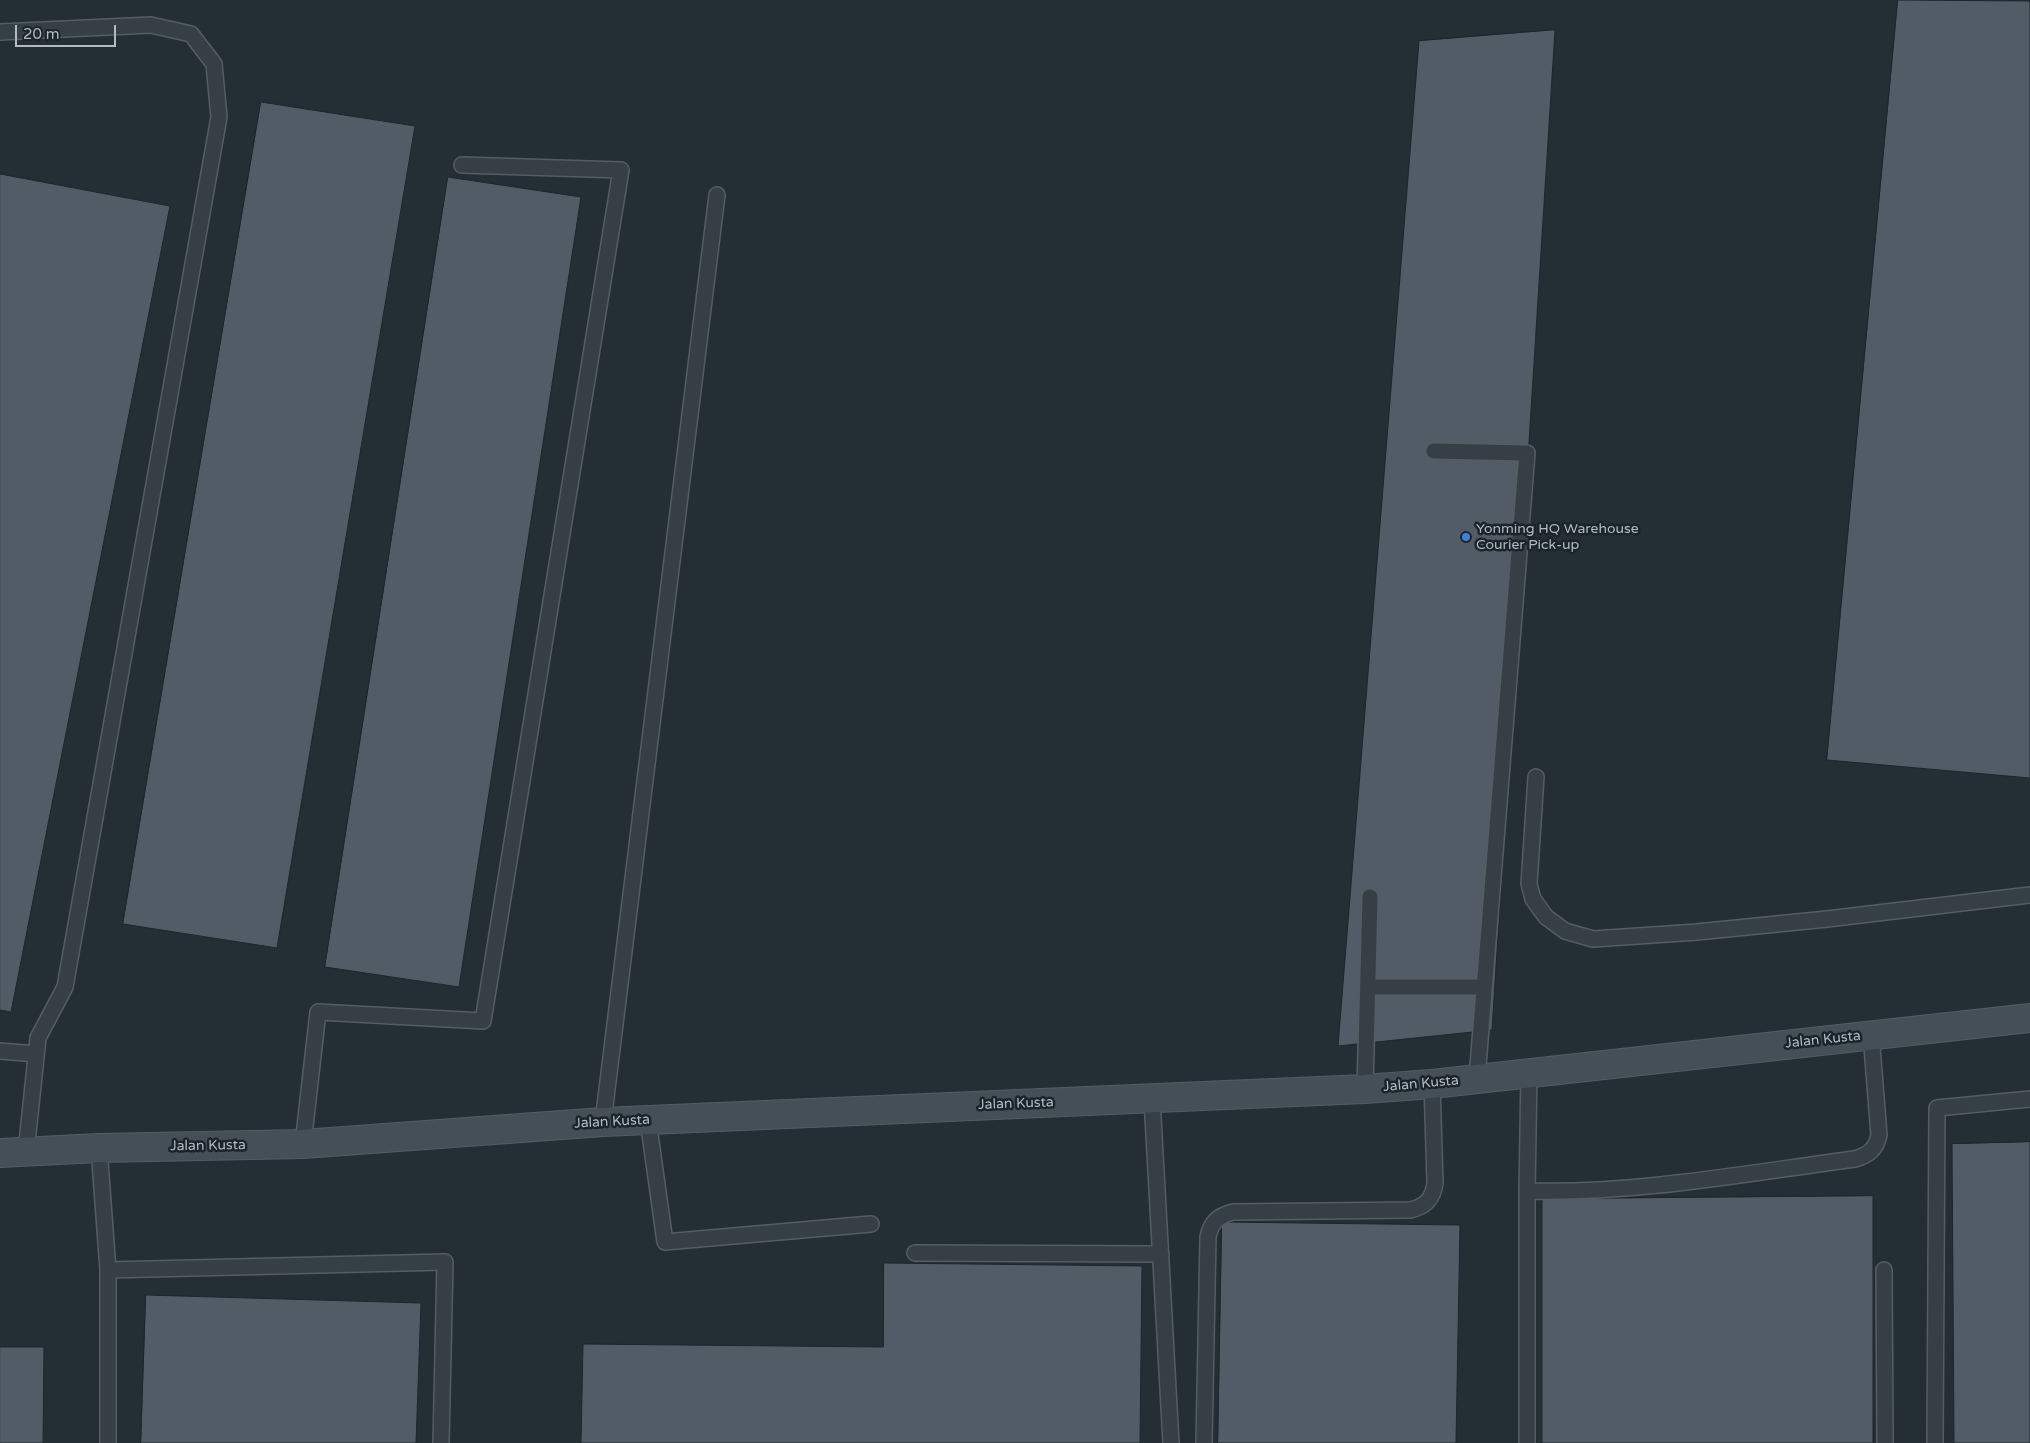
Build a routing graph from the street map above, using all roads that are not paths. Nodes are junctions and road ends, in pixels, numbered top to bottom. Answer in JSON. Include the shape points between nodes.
{"nodes":[{"id":1,"x":0,"y":32,"type":"edge"},
{"id":2,"x":462,"y":165,"type":"dead end"},
{"id":3,"x":717,"y":195,"type":"dead end"},
{"id":4,"x":1434,"y":451,"type":"dead end"},
{"id":5,"x":1536,"y":777,"type":"dead end"},
{"id":6,"x":2030,"y":895,"type":"edge"},
{"id":7,"x":1370,"y":897,"type":"dead end"},
{"id":8,"x":1368,"y":986,"type":"junction"},
{"id":9,"x":1484,"y":987,"type":"junction"},
{"id":10,"x":2030,"y":1018,"type":"edge"},
{"id":11,"x":1871,"y":1034,"type":"junction"},
{"id":12,"x":0,"y":1051,"type":"edge"},
{"id":13,"x":36,"y":1054,"type":"junction"},
{"id":14,"x":1529,"y":1072,"type":"junction"},
{"id":15,"x":1477,"y":1078,"type":"junction"},
{"id":16,"x":1432,"y":1084,"type":"junction"},
{"id":17,"x":1365,"y":1089,"type":"junction"},
{"id":18,"x":1152,"y":1099,"type":"junction"},
{"id":19,"x":2030,"y":1099,"type":"edge"},
{"id":20,"x":648,"y":1120,"type":"junction"},
{"id":21,"x":603,"y":1122,"type":"junction"},
{"id":22,"x":303,"y":1144,"type":"junction"},
{"id":23,"x":99,"y":1148,"type":"junction"},
{"id":24,"x":13,"y":1152,"type":"edge"},
{"id":25,"x":1527,"y":1191,"type":"junction"},
{"id":26,"x":871,"y":1224,"type":"dead end"},
{"id":27,"x":915,"y":1253,"type":"dead end"},
{"id":28,"x":1161,"y":1254,"type":"junction"},
{"id":29,"x":108,"y":1270,"type":"junction"},
{"id":30,"x":1884,"y":1270,"type":"dead end"},
{"id":31,"x":108,"y":1443,"type":"edge"},
{"id":32,"x":441,"y":1443,"type":"edge"},
{"id":33,"x":1171,"y":1443,"type":"edge"},
{"id":34,"x":1204,"y":1443,"type":"edge"},
{"id":35,"x":1527,"y":1443,"type":"edge"},
{"id":36,"x":1886,"y":1443,"type":"edge"},
{"id":37,"x":1935,"y":1443,"type":"edge"}],
"edges":[{"from":1,"to":13,"type":"lane","via":[[151,25],[191,34],[214,64],[219,117],[65,987],[38,1038]]},
{"from":2,"to":22,"type":"lane","via":[[621,170],[483,1021],[318,1012]]},
{"from":3,"to":21,"type":"lane"},
{"from":4,"to":9,"type":"lane","via":[[1527,453]]},
{"from":5,"to":6,"type":"lane","via":[[1529,884],[1532,899],[1546,918],[1565,931],[1593,939],[1809,921]]},
{"from":7,"to":8,"type":"lane"},
{"from":8,"to":9,"type":"lane"},
{"from":8,"to":17,"type":"lane"},
{"from":9,"to":15,"type":"lane"},
{"from":10,"to":11,"type":"street","name":"Jalan Kusta"},
{"from":11,"to":14,"type":"street","name":"Jalan Kusta"},
{"from":11,"to":25,"type":"lane","via":[[1879,1135],[1877,1144],[1864,1156],[1673,1183],[1557,1192]]},
{"from":12,"to":13,"type":"lane"},
{"from":13,"to":24,"type":"lane"},
{"from":14,"to":15,"type":"street","name":"Jalan Kusta"},
{"from":14,"to":25,"type":"lane"},
{"from":15,"to":16,"type":"street","name":"Jalan Kusta"},
{"from":16,"to":17,"type":"street","name":"Jalan Kusta"},
{"from":16,"to":34,"type":"lane","via":[[1435,1183],[1434,1193],[1420,1208],[1233,1212],[1215,1220],[1208,1237]]},
{"from":17,"to":18,"type":"street","name":"Jalan Kusta"},
{"from":18,"to":20,"type":"street","name":"Jalan Kusta"},
{"from":18,"to":28,"type":"lane"},
{"from":19,"to":37,"type":"lane","via":[[1937,1108]]},
{"from":20,"to":21,"type":"street","name":"Jalan Kusta"},
{"from":20,"to":26,"type":"lane","via":[[665,1242]]},
{"from":21,"to":22,"type":"street","name":"Jalan Kusta"},
{"from":22,"to":23,"type":"street","name":"Jalan Kusta"},
{"from":23,"to":24,"type":"street","name":"Jalan Kusta"},
{"from":23,"to":29,"type":"lane"},
{"from":25,"to":35,"type":"lane"},
{"from":27,"to":28,"type":"lane"},
{"from":28,"to":33,"type":"lane"},
{"from":29,"to":31,"type":"lane"},
{"from":29,"to":32,"type":"lane","via":[[445,1262]]},
{"from":30,"to":36,"type":"lane"}]}
